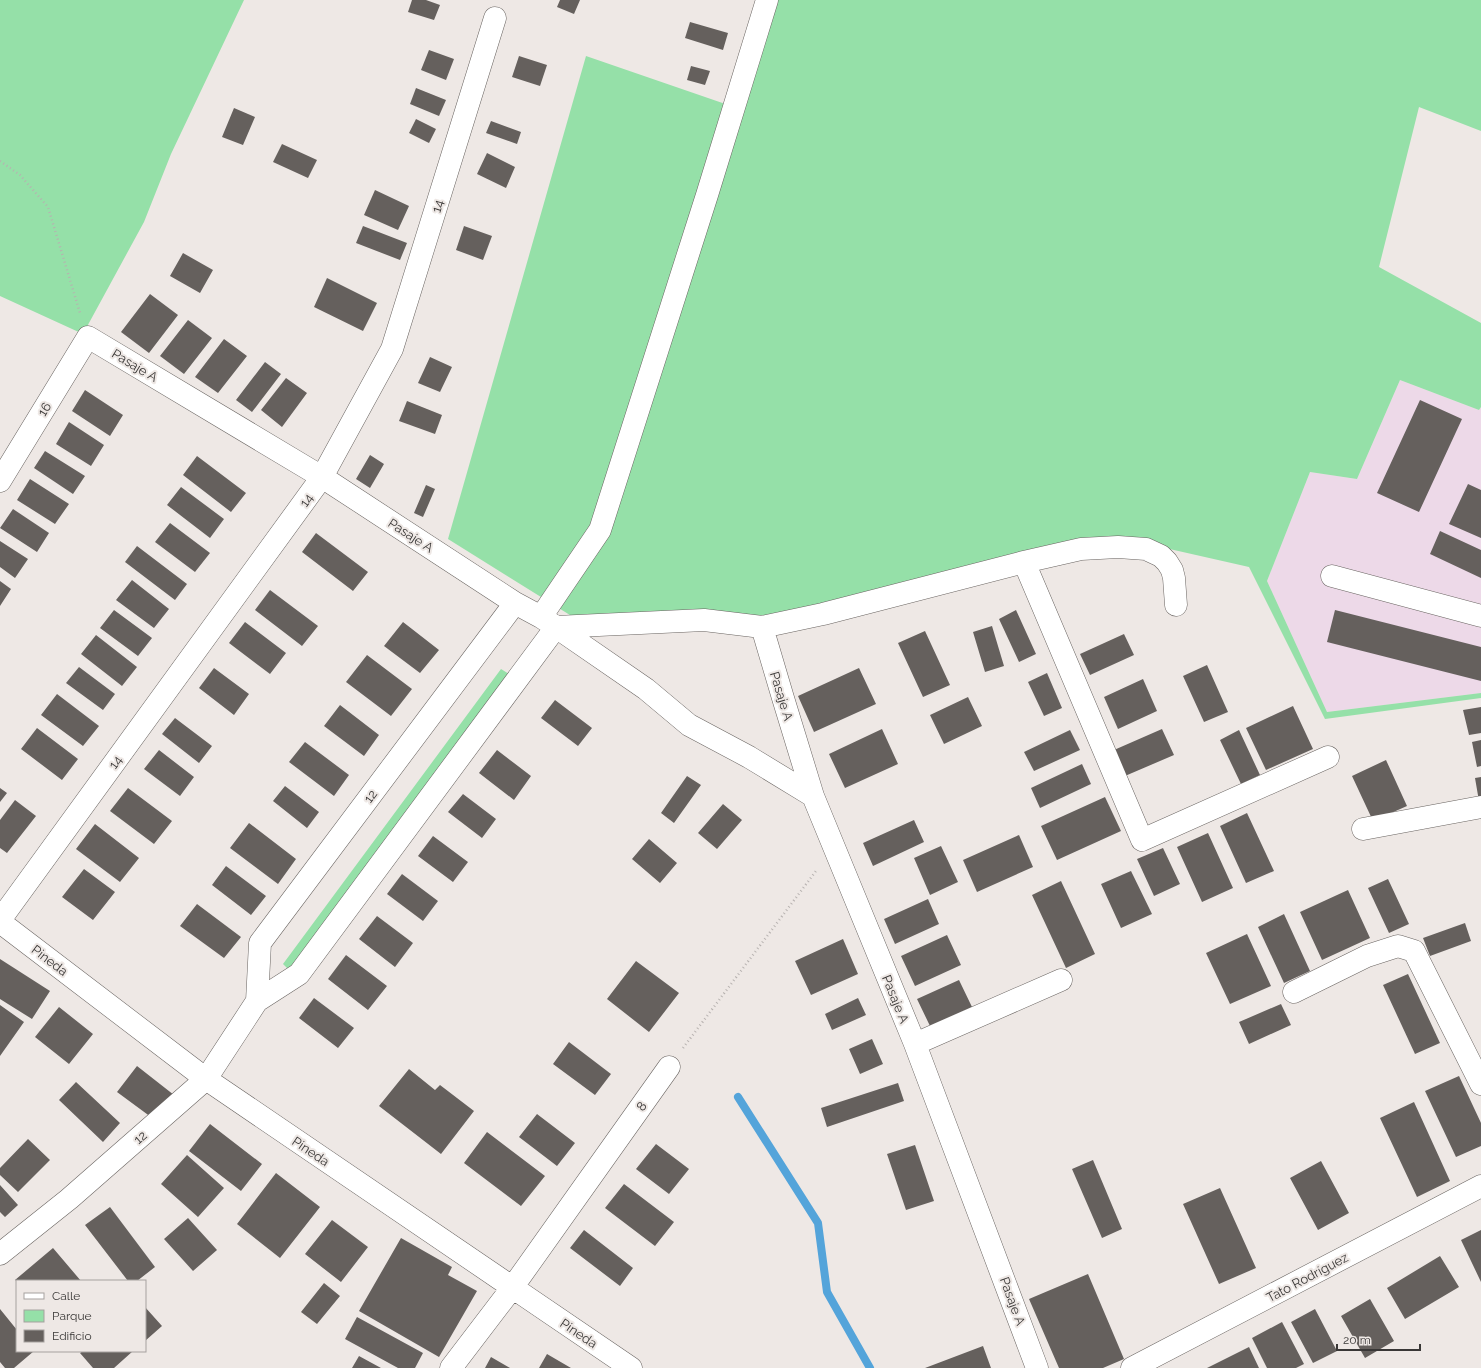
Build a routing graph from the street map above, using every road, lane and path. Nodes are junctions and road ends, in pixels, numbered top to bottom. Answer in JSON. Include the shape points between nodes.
{"nodes":[{"id":1,"x":767,"y":0,"type":"edge"},
{"id":2,"x":495,"y":18,"type":"dead end"},
{"id":3,"x":0,"y":161,"type":"edge"},
{"id":4,"x":88,"y":337,"type":"junction"},
{"id":5,"x":322,"y":477,"type":"junction"},
{"id":6,"x":0,"y":481,"type":"edge"},
{"id":7,"x":1024,"y":562,"type":"junction"},
{"id":8,"x":1332,"y":576,"type":"dead end"},
{"id":9,"x":515,"y":603,"type":"junction"},
{"id":10,"x":1176,"y":605,"type":"dead end"},
{"id":11,"x":1481,"y":616,"type":"edge"},
{"id":12,"x":548,"y":622,"type":"junction"},
{"id":13,"x":762,"y":627,"type":"junction"},
{"id":14,"x":1328,"y":757,"type":"dead end"},
{"id":15,"x":813,"y":796,"type":"junction"},
{"id":16,"x":1481,"y":807,"type":"edge"},
{"id":17,"x":1363,"y":829,"type":"dead end"},
{"id":18,"x":834,"y":847,"type":"junction"},
{"id":19,"x":0,"y":921,"type":"edge"},
{"id":20,"x":1061,"y":980,"type":"dead end"},
{"id":21,"x":1294,"y":992,"type":"dead end"},
{"id":22,"x":257,"y":1001,"type":"junction"},
{"id":23,"x":915,"y":1044,"type":"junction"},
{"id":24,"x":669,"y":1067,"type":"joint"},
{"id":25,"x":206,"y":1079,"type":"junction"},
{"id":26,"x":1481,"y":1084,"type":"edge"},
{"id":27,"x":1481,"y":1186,"type":"edge"},
{"id":28,"x":0,"y":1254,"type":"edge"},
{"id":29,"x":512,"y":1288,"type":"junction"},
{"id":30,"x":451,"y":1368,"type":"edge"},
{"id":31,"x":631,"y":1368,"type":"edge"},
{"id":32,"x":1038,"y":1368,"type":"edge"},
{"id":33,"x":1132,"y":1368,"type":"edge"}],
"edges":[{"from":1,"to":12,"type":"street","name":"12","via":[[600,530]]},
{"from":2,"to":5,"type":"street","name":"14","via":[[392,349]]},
{"from":3,"to":4,"type":"path","via":[[20,175],[48,207]]},
{"from":4,"to":5,"type":"street","name":"Pasaje A"},
{"from":4,"to":6,"type":"street","name":"16"},
{"from":5,"to":9,"type":"street","name":"Pasaje A"},
{"from":5,"to":19,"type":"street","name":"14"},
{"from":7,"to":10,"type":"street","via":[[1081,549],[1146,549],[1161,556],[1172,570]]},
{"from":7,"to":13,"type":"street","via":[[823,614]]},
{"from":7,"to":14,"type":"street","via":[[1142,840]]},
{"from":8,"to":11,"type":"street"},
{"from":9,"to":12,"type":"street","name":"Pasaje A"},
{"from":9,"to":22,"type":"street","name":"12","via":[[260,943]]},
{"from":12,"to":13,"type":"street","via":[[704,620]]},
{"from":12,"to":15,"type":"street","name":"Pasaje A","via":[[646,689],[689,725],[749,757]]},
{"from":12,"to":22,"type":"street","name":"12","via":[[299,974]]},
{"from":13,"to":15,"type":"street","name":"Pasaje A"},
{"from":15,"to":18,"type":"street","name":"Pasaje A"},
{"from":16,"to":17,"type":"street"},
{"from":18,"to":23,"type":"street","name":"Pasaje A"},
{"from":18,"to":24,"type":"path"},
{"from":19,"to":25,"type":"street","name":"Pineda"},
{"from":20,"to":23,"type":"street"},
{"from":21,"to":26,"type":"street","via":[[1367,956],[1398,946],[1414,951]]},
{"from":22,"to":25,"type":"street","name":"12"},
{"from":23,"to":32,"type":"street","name":"Pasaje A"},
{"from":24,"to":29,"type":"street","name":"8"},
{"from":25,"to":28,"type":"street","name":"12","via":[[69,1199]]},
{"from":25,"to":29,"type":"street","name":"Pineda"},
{"from":27,"to":33,"type":"street","name":"Tato Rodríguez"},
{"from":29,"to":30,"type":"street","name":"8"},
{"from":29,"to":31,"type":"street","name":"Pineda"}]}
